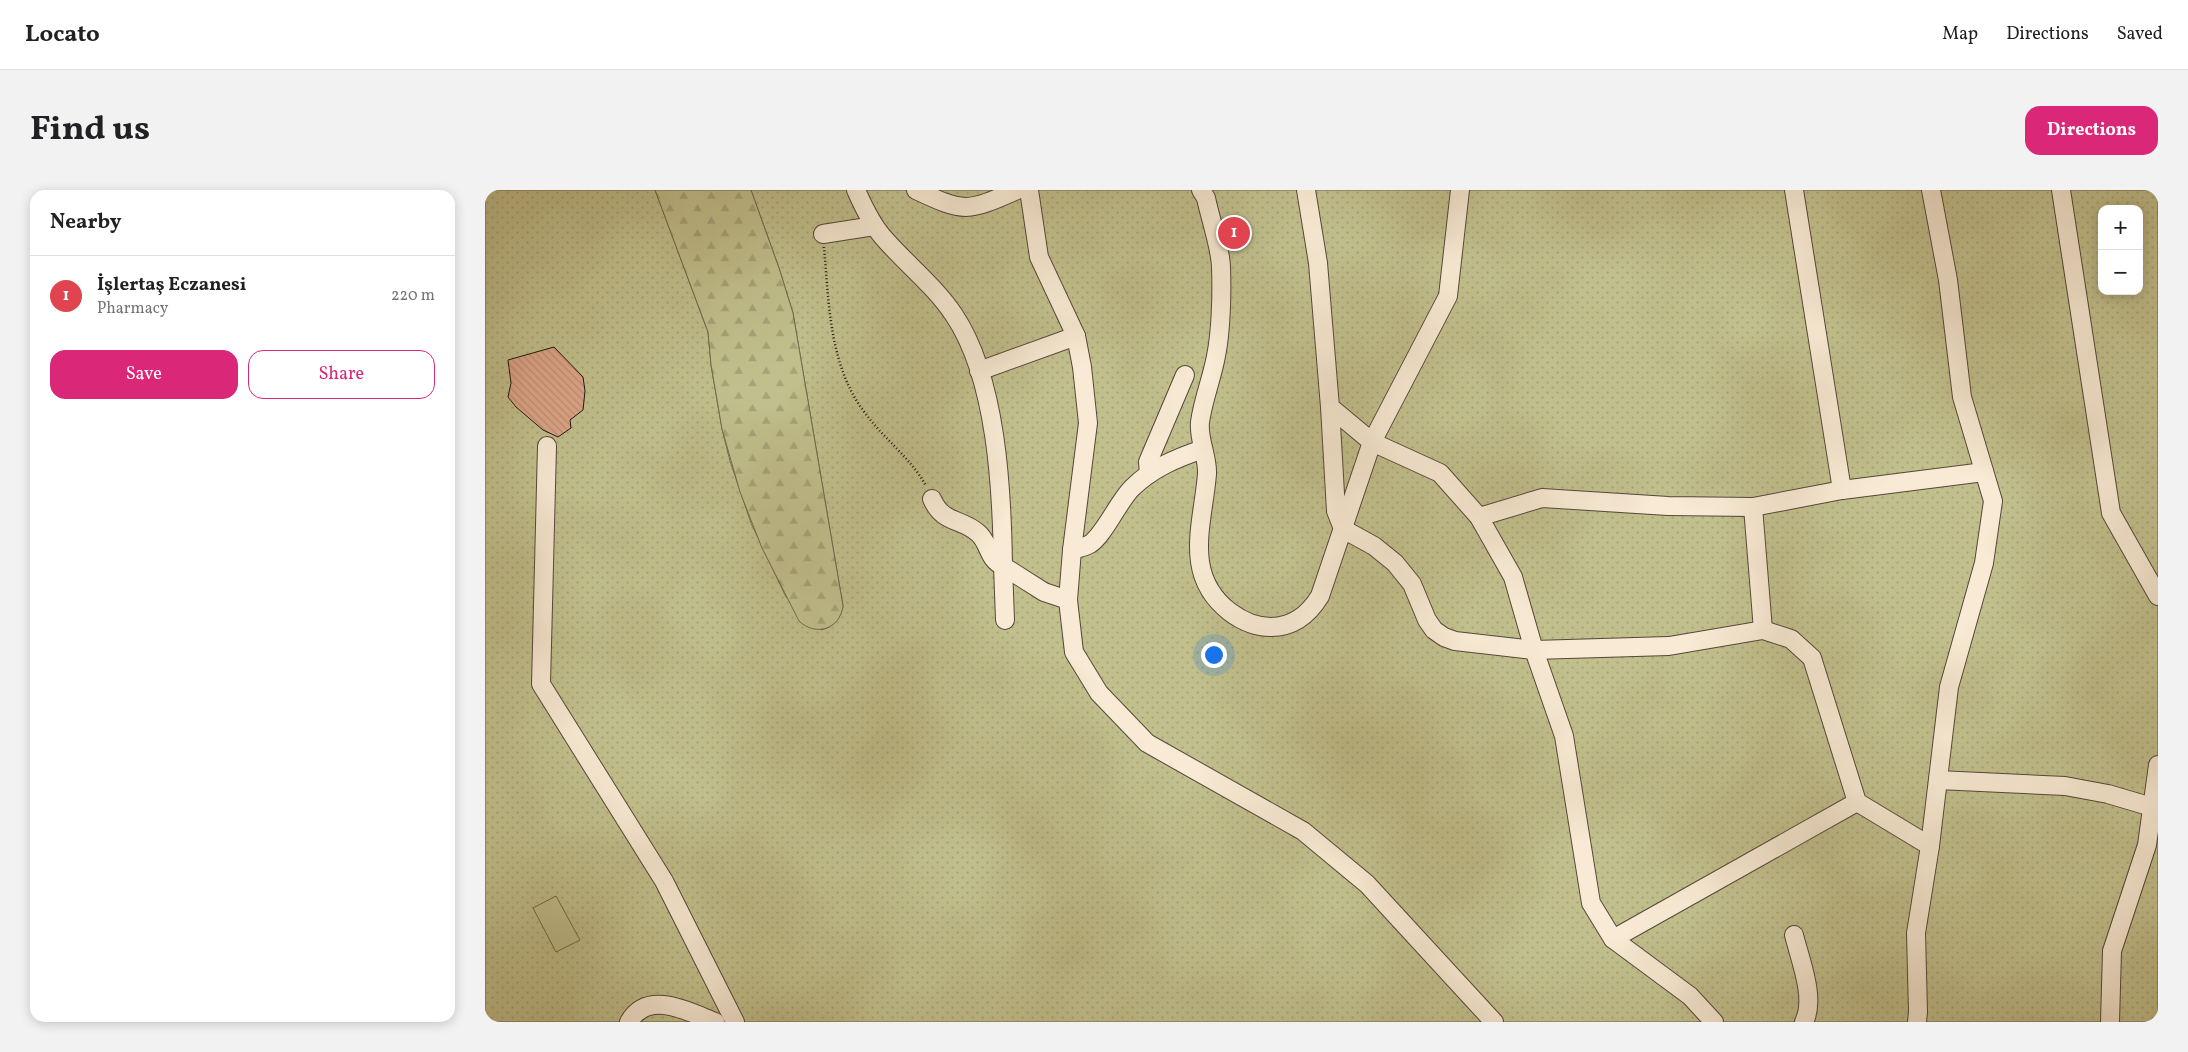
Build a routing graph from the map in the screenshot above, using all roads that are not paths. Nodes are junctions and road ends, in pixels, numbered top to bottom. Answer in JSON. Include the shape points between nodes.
{"nodes":[{"id":1,"x":856,"y":190,"type":"edge"},
{"id":2,"x":916,"y":190,"type":"edge"},
{"id":3,"x":1017,"y":190,"type":"edge"},
{"id":4,"x":1029,"y":190,"type":"edge"},
{"id":5,"x":1201,"y":190,"type":"edge"},
{"id":6,"x":1306,"y":190,"type":"edge"},
{"id":7,"x":1461,"y":190,"type":"edge"},
{"id":8,"x":1794,"y":190,"type":"edge"},
{"id":9,"x":1931,"y":190,"type":"edge"},
{"id":10,"x":2061,"y":190,"type":"edge"},
{"id":11,"x":874,"y":226,"type":"junction"},
{"id":12,"x":823,"y":234,"type":"road end"},
{"id":13,"x":1076,"y":336,"type":"junction"},
{"id":14,"x":979,"y":371,"type":"junction"},
{"id":15,"x":1185,"y":375,"type":"dead end"},
{"id":16,"x":1330,"y":407,"type":"junction"},
{"id":17,"x":1372,"y":442,"type":"junction"},
{"id":18,"x":547,"y":446,"type":"dead end"},
{"id":19,"x":1203,"y":449,"type":"junction"},
{"id":20,"x":1984,"y":472,"type":"junction"},
{"id":21,"x":1149,"y":474,"type":"junction"},
{"id":22,"x":1842,"y":490,"type":"junction"},
{"id":23,"x":932,"y":499,"type":"road end"},
{"id":24,"x":1753,"y":507,"type":"junction"},
{"id":25,"x":1479,"y":517,"type":"junction"},
{"id":26,"x":1343,"y":529,"type":"junction"},
{"id":27,"x":1071,"y":550,"type":"junction"},
{"id":28,"x":1003,"y":566,"type":"junction"},
{"id":29,"x":2158,"y":596,"type":"edge"},
{"id":30,"x":1068,"y":600,"type":"junction"},
{"id":31,"x":1005,"y":620,"type":"dead end"},
{"id":32,"x":1763,"y":630,"type":"junction"},
{"id":33,"x":1534,"y":650,"type":"junction"},
{"id":34,"x":2158,"y":765,"type":"edge"},
{"id":35,"x":1938,"y":780,"type":"junction"},
{"id":36,"x":1857,"y":802,"type":"junction"},
{"id":37,"x":2153,"y":807,"type":"junction"},
{"id":38,"x":1930,"y":846,"type":"junction"},
{"id":39,"x":1793,"y":935,"type":"dead end"},
{"id":40,"x":1613,"y":938,"type":"junction"},
{"id":41,"x":629,"y":1022,"type":"edge"},
{"id":42,"x":715,"y":1022,"type":"edge"},
{"id":43,"x":735,"y":1022,"type":"edge"},
{"id":44,"x":1494,"y":1022,"type":"edge"},
{"id":45,"x":1714,"y":1022,"type":"edge"},
{"id":46,"x":1804,"y":1022,"type":"edge"},
{"id":47,"x":1917,"y":1022,"type":"edge"},
{"id":48,"x":2110,"y":1022,"type":"edge"}],
"edges":[{"from":1,"to":11,"type":"street"},
{"from":2,"to":3,"type":"street","via":[[956,207],[969,208]]},
{"from":4,"to":13,"type":"street","via":[[1039,257]]},
{"from":5,"to":19,"type":"street","via":[[1221,266],[1217,353],[1200,423]]},
{"from":6,"to":16,"type":"street","via":[[1318,263]]},
{"from":7,"to":17,"type":"street","via":[[1448,296]]},
{"from":8,"to":22,"type":"street"},
{"from":9,"to":20,"type":"street","via":[[1948,280],[1961,397]]},
{"from":10,"to":29,"type":"street","via":[[2111,513]]},
{"from":11,"to":12,"type":"street"},
{"from":11,"to":14,"type":"street","via":[[955,316]]},
{"from":13,"to":14,"type":"street"},
{"from":13,"to":27,"type":"street","via":[[1088,423]]},
{"from":14,"to":28,"type":"street","via":[[991,422],[1001,498]]},
{"from":15,"to":21,"type":"street","via":[[1148,462]]},
{"from":16,"to":17,"type":"street"},
{"from":16,"to":26,"type":"street","via":[[1335,511]]},
{"from":17,"to":25,"type":"street","via":[[1440,473]]},
{"from":17,"to":26,"type":"street"},
{"from":18,"to":43,"type":"street","via":[[541,684],[665,881]]},
{"from":19,"to":21,"type":"street"},
{"from":19,"to":26,"type":"street","via":[[1207,472],[1197,546],[1201,570],[1208,588],[1220,604],[1238,618],[1254,625],[1272,627],[1289,624],[1302,617],[1320,596]]},
{"from":20,"to":22,"type":"street"},
{"from":20,"to":35,"type":"street","via":[[1993,502],[1986,554],[1949,687]]},
{"from":21,"to":27,"type":"street","via":[[1123,499],[1095,540]]},
{"from":22,"to":24,"type":"street"},
{"from":23,"to":28,"type":"street","via":[[938,511],[947,518],[978,533],[994,561]]},
{"from":24,"to":25,"type":"street","via":[[1668,506],[1542,498]]},
{"from":24,"to":32,"type":"street"},
{"from":25,"to":33,"type":"street","via":[[1513,577]]},
{"from":26,"to":33,"type":"street","via":[[1395,563],[1412,584],[1427,620],[1444,637]]},
{"from":27,"to":30,"type":"street"},
{"from":28,"to":30,"type":"street","via":[[1044,592]]},
{"from":28,"to":31,"type":"street"},
{"from":30,"to":44,"type":"street","via":[[1074,652],[1099,693],[1147,743],[1303,831],[1367,884]]},
{"from":32,"to":33,"type":"street","via":[[1669,646]]},
{"from":32,"to":36,"type":"street","via":[[1791,639],[1812,658]]},
{"from":33,"to":40,"type":"street","via":[[1564,736],[1591,903]]},
{"from":34,"to":37,"type":"street"},
{"from":35,"to":37,"type":"street","via":[[2065,786]]},
{"from":35,"to":38,"type":"street"},
{"from":36,"to":38,"type":"street"},
{"from":36,"to":40,"type":"street"},
{"from":37,"to":48,"type":"street","via":[[2147,845],[2112,951]]},
{"from":38,"to":47,"type":"street","via":[[1916,933]]},
{"from":39,"to":46,"type":"street","via":[[1809,994],[1809,1009]]},
{"from":40,"to":45,"type":"street","via":[[1690,996]]},
{"from":41,"to":42,"type":"street","via":[[643,1008],[655,1004],[668,1005]]}]}
